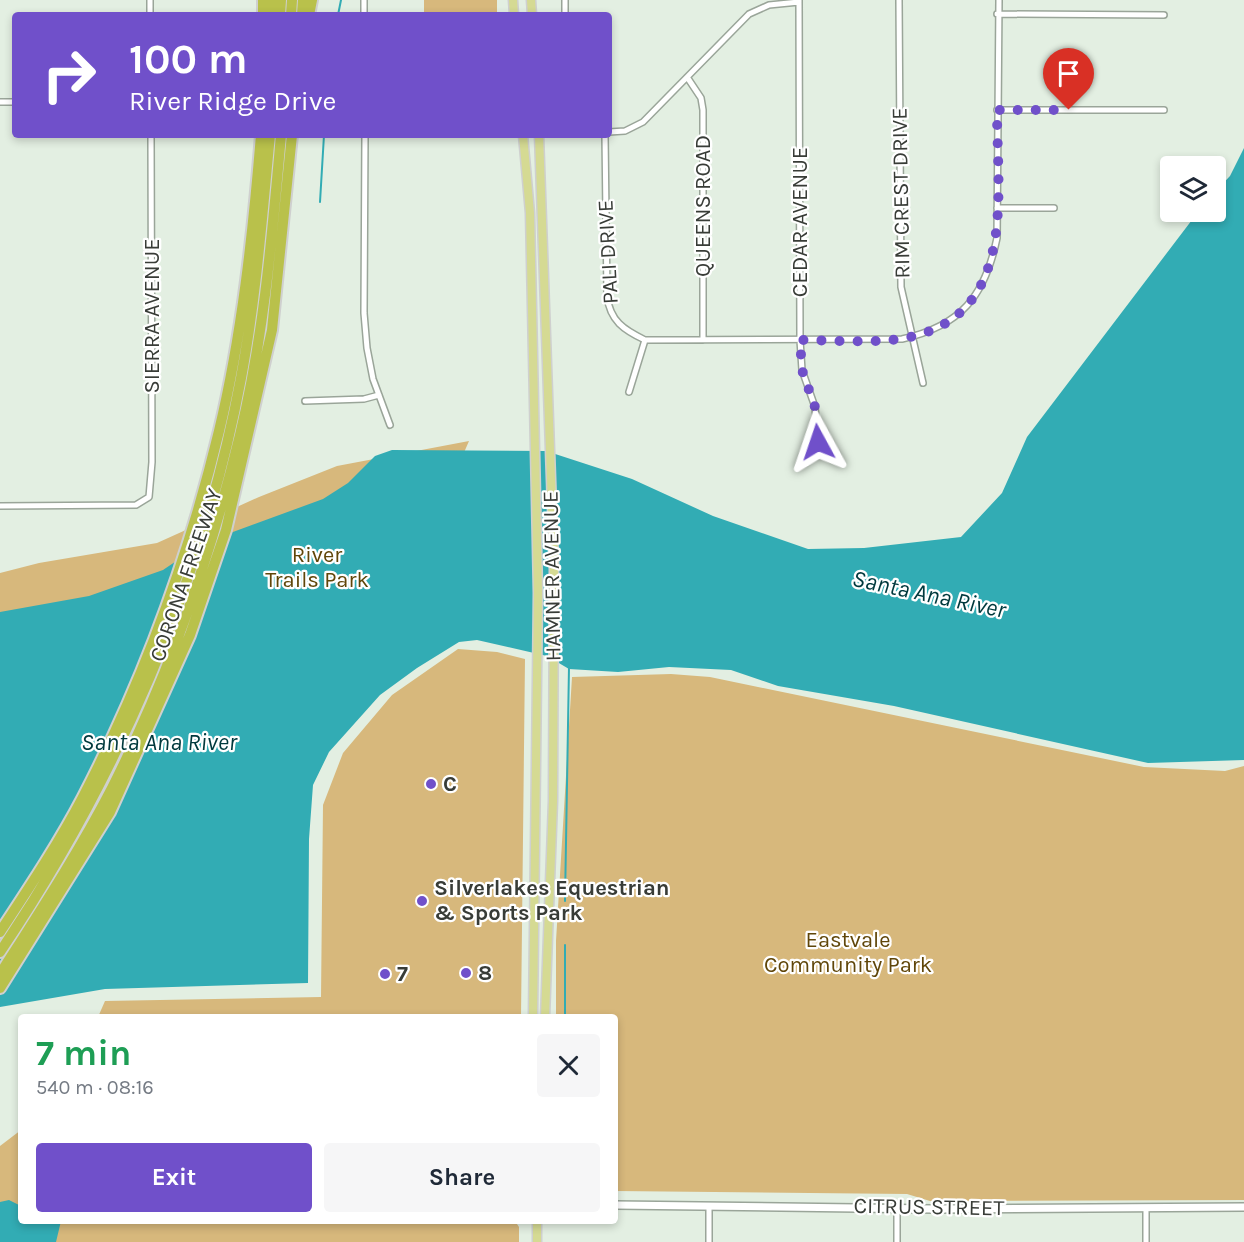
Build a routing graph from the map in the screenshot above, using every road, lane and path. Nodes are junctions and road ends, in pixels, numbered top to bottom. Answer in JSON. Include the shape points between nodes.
{"nodes":[{"id":1,"x":899,"y":0,"type":"edge"},
{"id":2,"x":999,"y":0,"type":"edge"},
{"id":3,"x":800,"y":1,"type":"edge"},
{"id":4,"x":997,"y":14,"type":"junction"},
{"id":5,"x":1164,"y":15,"type":"dead end"},
{"id":6,"x":687,"y":77,"type":"junction"},
{"id":7,"x":997,"y":110,"type":"junction"},
{"id":8,"x":1164,"y":110,"type":"dead end"},
{"id":9,"x":612,"y":132,"type":"edge"},
{"id":10,"x":151,"y":138,"type":"edge"},
{"id":11,"x":261,"y":138,"type":"edge"},
{"id":12,"x":270,"y":138,"type":"edge"},
{"id":13,"x":281,"y":138,"type":"edge"},
{"id":14,"x":292,"y":138,"type":"edge"},
{"id":15,"x":365,"y":138,"type":"edge"},
{"id":16,"x":524,"y":138,"type":"edge"},
{"id":17,"x":539,"y":138,"type":"edge"},
{"id":18,"x":605,"y":138,"type":"edge"},
{"id":19,"x":997,"y":208,"type":"junction"},
{"id":20,"x":1054,"y":208,"type":"dead end"},
{"id":21,"x":913,"y":337,"type":"junction"},
{"id":22,"x":645,"y":340,"type":"junction"},
{"id":23,"x":703,"y":340,"type":"junction"},
{"id":24,"x":800,"y":340,"type":"junction"},
{"id":25,"x":923,"y":383,"type":"dead end"},
{"id":26,"x":629,"y":392,"type":"dead end"},
{"id":27,"x":379,"y":395,"type":"junction"},
{"id":28,"x":305,"y":401,"type":"dead end"},
{"id":29,"x":390,"y":425,"type":"dead end"},
{"id":30,"x":818,"y":442,"type":"dead end"},
{"id":31,"x":0,"y":506,"type":"edge"},
{"id":32,"x":204,"y":507,"type":"junction"},
{"id":33,"x":0,"y":932,"type":"edge"},
{"id":34,"x":0,"y":952,"type":"edge"},
{"id":35,"x":0,"y":974,"type":"edge"},
{"id":36,"x":0,"y":988,"type":"edge"},
{"id":37,"x":533,"y":1014,"type":"edge"},
{"id":38,"x":545,"y":1014,"type":"edge"},
{"id":39,"x":618,"y":1205,"type":"edge"},
{"id":40,"x":709,"y":1206,"type":"junction"},
{"id":41,"x":897,"y":1206,"type":"junction"},
{"id":42,"x":1244,"y":1207,"type":"edge"},
{"id":43,"x":1146,"y":1208,"type":"junction"},
{"id":44,"x":537,"y":1224,"type":"edge"},
{"id":45,"x":537,"y":1242,"type":"edge"},
{"id":46,"x":709,"y":1242,"type":"edge"},
{"id":47,"x":897,"y":1242,"type":"edge"},
{"id":48,"x":1146,"y":1242,"type":"edge"}],
"edges":[{"from":1,"to":21,"type":"street","name":"RIM CREST DRIVE","via":[[901,287]]},
{"from":2,"to":4,"type":"street"},
{"from":3,"to":6,"type":"street","via":[[769,5],[748,14]]},
{"from":3,"to":24,"type":"street","name":"CEDAR AVENUE"},
{"from":4,"to":5,"type":"street"},
{"from":4,"to":7,"type":"street"},
{"from":6,"to":9,"type":"street","via":[[643,122],[626,131]]},
{"from":6,"to":23,"type":"street","name":"QUEENS ROAD","via":[[701,98],[703,110]]},
{"from":7,"to":8,"type":"street"},
{"from":7,"to":19,"type":"street"},
{"from":10,"to":31,"type":"street","name":"SIERRA AVENUE","via":[[149,497],[136,505]]},
{"from":11,"to":32,"type":"highway","name":"CORONA FREEWAY","via":[[239,324]]},
{"from":12,"to":32,"type":"highway","via":[[243,367],[221,468]]},
{"from":13,"to":35,"type":"highway","via":[[258,342],[240,434],[204,562],[162,676],[112,788]]},
{"from":14,"to":36,"type":"highway","name":"CORONA FREEWAY","via":[[272,330],[234,506],[190,635],[110,812]]},
{"from":15,"to":27,"type":"street","via":[[364,313],[367,348]]},
{"from":16,"to":37,"type":"main road","name":"HAMNER AVENUE","via":[[530,213],[538,593]]},
{"from":17,"to":38,"type":"main road","name":"HAMNER AVENUE","via":[[554,564],[553,801]]},
{"from":18,"to":22,"type":"street","name":"PALI DRIVE","via":[[608,306],[612,317],[626,331]]},
{"from":19,"to":20,"type":"street"},
{"from":19,"to":21,"type":"street","via":[[997,238],[991,267],[979,293],[950,321]]},
{"from":21,"to":24,"type":"street"},
{"from":21,"to":25,"type":"street","name":"RIM CREST DRIVE"},
{"from":22,"to":23,"type":"street"},
{"from":22,"to":26,"type":"street"},
{"from":23,"to":24,"type":"street"},
{"from":24,"to":30,"type":"street","name":"CEDAR AVENUE","via":[[802,370],[815,407]]},
{"from":27,"to":28,"type":"street"},
{"from":27,"to":29,"type":"street"},
{"from":32,"to":33,"type":"highway","name":"CORONA FREEWAY","via":[[122,715],[83,798]]},
{"from":32,"to":34,"type":"highway","via":[[189,572],[150,676],[93,798]]},
{"from":39,"to":40,"type":"street","name":"CITRUS STREET"},
{"from":40,"to":41,"type":"street","name":"CITRUS STREET"},
{"from":40,"to":46,"type":"street"},
{"from":41,"to":43,"type":"street","name":"CITRUS STREET"},
{"from":41,"to":47,"type":"street"},
{"from":42,"to":43,"type":"street","name":"CITRUS STREET"},
{"from":43,"to":48,"type":"street"},
{"from":44,"to":45,"type":"main road"}]}
